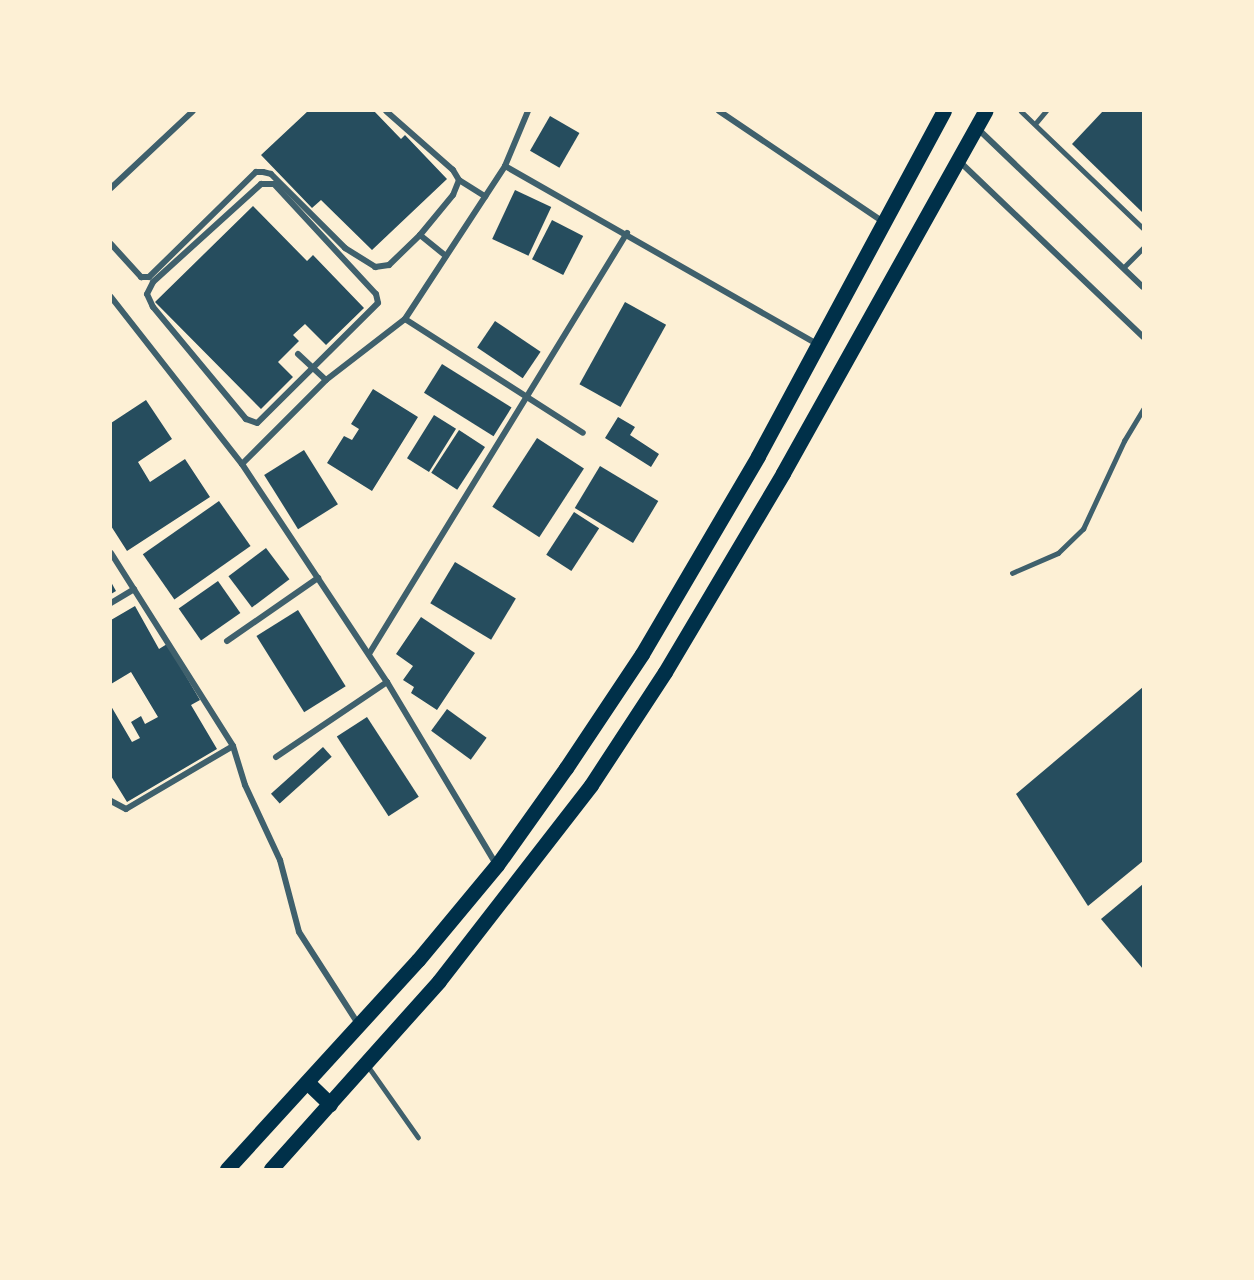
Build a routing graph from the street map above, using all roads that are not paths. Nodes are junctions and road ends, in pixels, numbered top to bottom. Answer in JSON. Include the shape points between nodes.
{"nodes":[{"id":1,"x":193,"y":111,"type":"edge"},
{"id":2,"x":386,"y":111,"type":"edge"},
{"id":3,"x":528,"y":111,"type":"edge"},
{"id":4,"x":718,"y":111,"type":"edge"},
{"id":5,"x":944,"y":111,"type":"edge"},
{"id":6,"x":985,"y":111,"type":"edge"},
{"id":7,"x":1021,"y":111,"type":"edge"},
{"id":8,"x":1046,"y":111,"type":"edge"},
{"id":9,"x":1035,"y":124,"type":"junction"},
{"id":10,"x":976,"y":126,"type":"junction"},
{"id":11,"x":956,"y":159,"type":"junction"},
{"id":12,"x":505,"y":166,"type":"junction"},
{"id":13,"x":459,"y":180,"type":"junction"},
{"id":14,"x":111,"y":188,"type":"edge"},
{"id":15,"x":485,"y":196,"type":"junction"},
{"id":16,"x":884,"y":222,"type":"junction"},
{"id":17,"x":1143,"y":228,"type":"edge"},
{"id":18,"x":627,"y":233,"type":"junction"},
{"id":19,"x":420,"y":235,"type":"junction"},
{"id":20,"x":111,"y":244,"type":"edge"},
{"id":21,"x":1143,"y":248,"type":"edge"},
{"id":22,"x":446,"y":256,"type":"junction"},
{"id":23,"x":1123,"y":268,"type":"junction"},
{"id":24,"x":1143,"y":287,"type":"edge"},
{"id":25,"x":111,"y":297,"type":"edge"},
{"id":26,"x":405,"y":319,"type":"junction"},
{"id":27,"x":1143,"y":337,"type":"edge"},
{"id":28,"x":820,"y":345,"type":"junction"},
{"id":29,"x":298,"y":354,"type":"dead end"},
{"id":30,"x":314,"y":369,"type":"junction"},
{"id":31,"x":326,"y":380,"type":"junction"},
{"id":32,"x":527,"y":397,"type":"junction"},
{"id":33,"x":1143,"y":409,"type":"edge"},
{"id":34,"x":583,"y":433,"type":"dead end"},
{"id":35,"x":242,"y":464,"type":"junction"},
{"id":36,"x":111,"y":553,"type":"edge"},
{"id":37,"x":1012,"y":573,"type":"dead end"},
{"id":38,"x":318,"y":578,"type":"junction"},
{"id":39,"x":134,"y":589,"type":"junction"},
{"id":40,"x":111,"y":603,"type":"edge"},
{"id":41,"x":227,"y":641,"type":"dead end"},
{"id":42,"x":369,"y":654,"type":"junction"},
{"id":43,"x":387,"y":682,"type":"junction"},
{"id":44,"x":233,"y":746,"type":"junction"},
{"id":45,"x":276,"y":757,"type":"dead end"},
{"id":46,"x":111,"y":801,"type":"edge"},
{"id":47,"x":496,"y":865,"type":"junction"},
{"id":48,"x":359,"y":1025,"type":"junction"},
{"id":49,"x":367,"y":1064,"type":"junction"},
{"id":50,"x":308,"y":1082,"type":"junction"},
{"id":51,"x":330,"y":1104,"type":"junction"},
{"id":52,"x":418,"y":1137,"type":"dead end"},
{"id":53,"x":227,"y":1169,"type":"edge"},
{"id":54,"x":271,"y":1169,"type":"edge"}],
"edges":[{"from":1,"to":14,"type":"street"},
{"from":2,"to":13,"type":"street","via":[[453,170]]},
{"from":3,"to":12,"type":"street"},
{"from":4,"to":16,"type":"street"},
{"from":5,"to":16,"type":"main road"},
{"from":6,"to":10,"type":"main road"},
{"from":7,"to":9,"type":"lane"},
{"from":8,"to":9,"type":"lane"},
{"from":9,"to":17,"type":"lane"},
{"from":10,"to":11,"type":"main road"},
{"from":10,"to":23,"type":"street"},
{"from":11,"to":27,"type":"street"},
{"from":11,"to":49,"type":"main road","via":[[789,462],[665,672],[591,785],[517,885]]},
{"from":12,"to":15,"type":"street"},
{"from":12,"to":18,"type":"street"},
{"from":13,"to":15,"type":"street"},
{"from":13,"to":19,"type":"street","via":[[453,195]]},
{"from":15,"to":22,"type":"street"},
{"from":16,"to":28,"type":"main road"},
{"from":18,"to":28,"type":"street"},
{"from":18,"to":32,"type":"street"},
{"from":19,"to":20,"type":"street","via":[[389,265],[375,267],[345,248],[271,174],[256,172],[149,277],[141,277]]},
{"from":19,"to":22,"type":"street"},
{"from":21,"to":23,"type":"lane"},
{"from":22,"to":26,"type":"street"},
{"from":23,"to":24,"type":"street"},
{"from":25,"to":35,"type":"street"},
{"from":26,"to":31,"type":"street"},
{"from":26,"to":32,"type":"street"},
{"from":28,"to":47,"type":"main road","via":[[642,654],[567,768]]},
{"from":29,"to":30,"type":"street"},
{"from":30,"to":30,"type":"street","via":[[372,311],[378,303],[376,294],[274,184],[261,184],[153,282],[147,294],[153,307],[246,419],[257,423]]},
{"from":30,"to":31,"type":"street"},
{"from":31,"to":35,"type":"street"},
{"from":32,"to":34,"type":"street"},
{"from":32,"to":42,"type":"street"},
{"from":33,"to":37,"type":"lane","via":[[1083,530],[1058,554]]},
{"from":35,"to":38,"type":"street"},
{"from":36,"to":39,"type":"street"},
{"from":38,"to":41,"type":"street"},
{"from":38,"to":42,"type":"street"},
{"from":39,"to":40,"type":"street"},
{"from":39,"to":44,"type":"street"},
{"from":42,"to":43,"type":"street"},
{"from":43,"to":45,"type":"street"},
{"from":43,"to":47,"type":"street"},
{"from":44,"to":46,"type":"street","via":[[126,809]]},
{"from":44,"to":48,"type":"street","via":[[245,785],[280,860],[299,932]]},
{"from":47,"to":48,"type":"main road"},
{"from":48,"to":50,"type":"main road"},
{"from":49,"to":51,"type":"main road"},
{"from":49,"to":52,"type":"lane"},
{"from":50,"to":51,"type":"main road"},
{"from":50,"to":53,"type":"main road"},
{"from":51,"to":54,"type":"main road"}]}
